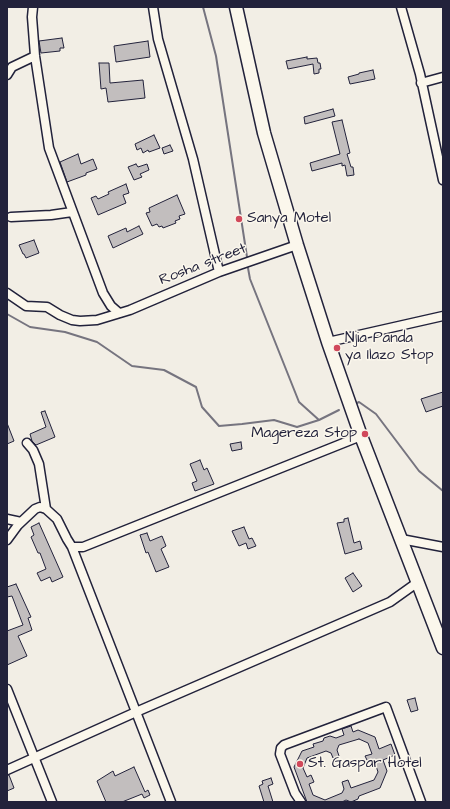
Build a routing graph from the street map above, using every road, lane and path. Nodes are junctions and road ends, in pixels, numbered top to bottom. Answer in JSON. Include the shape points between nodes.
{"nodes":[{"id":1,"x":33,"y":7,"type":"edge"},
{"id":2,"x":153,"y":7,"type":"edge"},
{"id":3,"x":236,"y":7,"type":"edge"},
{"id":4,"x":401,"y":7,"type":"edge"},
{"id":5,"x":35,"y":56,"type":"junction"},
{"id":6,"x":7,"y":75,"type":"edge"},
{"id":7,"x":443,"y":77,"type":"edge"},
{"id":8,"x":422,"y":83,"type":"junction"},
{"id":9,"x":443,"y":180,"type":"edge"},
{"id":10,"x":72,"y":212,"type":"junction"},
{"id":11,"x":11,"y":217,"type":"dead end"},
{"id":12,"x":297,"y":245,"type":"junction"},
{"id":13,"x":219,"y":272,"type":"junction"},
{"id":14,"x":7,"y":293,"type":"edge"},
{"id":15,"x":120,"y":313,"type":"junction"},
{"id":16,"x":443,"y":316,"type":"edge"},
{"id":17,"x":328,"y":342,"type":"junction"},
{"id":18,"x":361,"y":436,"type":"junction"},
{"id":19,"x":27,"y":443,"type":"dead end"},
{"id":20,"x":46,"y":509,"type":"junction"},
{"id":21,"x":7,"y":518,"type":"edge"},
{"id":22,"x":21,"y":522,"type":"junction"},
{"id":23,"x":401,"y":539,"type":"junction"},
{"id":24,"x":7,"y":540,"type":"edge"},
{"id":25,"x":72,"y":547,"type":"junction"},
{"id":26,"x":443,"y":547,"type":"edge"},
{"id":27,"x":418,"y":582,"type":"junction"},
{"id":28,"x":443,"y":648,"type":"edge"},
{"id":29,"x":7,"y":689,"type":"edge"},
{"id":30,"x":136,"y":712,"type":"junction"},
{"id":31,"x":34,"y":757,"type":"junction"},
{"id":32,"x":7,"y":770,"type":"edge"},
{"id":33,"x":52,"y":802,"type":"edge"},
{"id":34,"x":171,"y":802,"type":"edge"},
{"id":35,"x":301,"y":802,"type":"edge"},
{"id":36,"x":421,"y":802,"type":"edge"}],
"edges":[{"from":1,"to":5,"type":"street"},
{"from":2,"to":13,"type":"street","via":[[158,39],[193,159]]},
{"from":3,"to":12,"type":"highway","via":[[263,127]]},
{"from":4,"to":8,"type":"street"},
{"from":5,"to":6,"type":"street","via":[[12,67]]},
{"from":5,"to":10,"type":"street","via":[[47,140]]},
{"from":7,"to":8,"type":"street"},
{"from":8,"to":9,"type":"street"},
{"from":10,"to":11,"type":"street"},
{"from":10,"to":15,"type":"street","via":[[103,292],[111,306]]},
{"from":12,"to":13,"type":"street","name":"Rosha street"},
{"from":12,"to":17,"type":"highway"},
{"from":13,"to":15,"type":"street","name":"Rosha street"},
{"from":14,"to":15,"type":"street","name":"Rosha street","via":[[26,306],[47,307],[76,321],[97,320]]},
{"from":16,"to":17,"type":"street"},
{"from":17,"to":18,"type":"highway"},
{"from":18,"to":23,"type":"highway"},
{"from":18,"to":25,"type":"street","via":[[83,547]]},
{"from":19,"to":20,"type":"street","via":[[39,464]]},
{"from":20,"to":22,"type":"street","via":[[35,509]]},
{"from":20,"to":25,"type":"street","via":[[57,519]]},
{"from":21,"to":22,"type":"street"},
{"from":22,"to":24,"type":"street"},
{"from":23,"to":26,"type":"street"},
{"from":23,"to":27,"type":"highway"},
{"from":25,"to":30,"type":"street"},
{"from":27,"to":28,"type":"highway"},
{"from":27,"to":30,"type":"street","via":[[390,602]]},
{"from":29,"to":31,"type":"street"},
{"from":30,"to":31,"type":"street"},
{"from":30,"to":34,"type":"street"},
{"from":31,"to":32,"type":"street"},
{"from":31,"to":33,"type":"street"},
{"from":35,"to":36,"type":"street","via":[[280,754],[284,744],[386,707]]}]}
